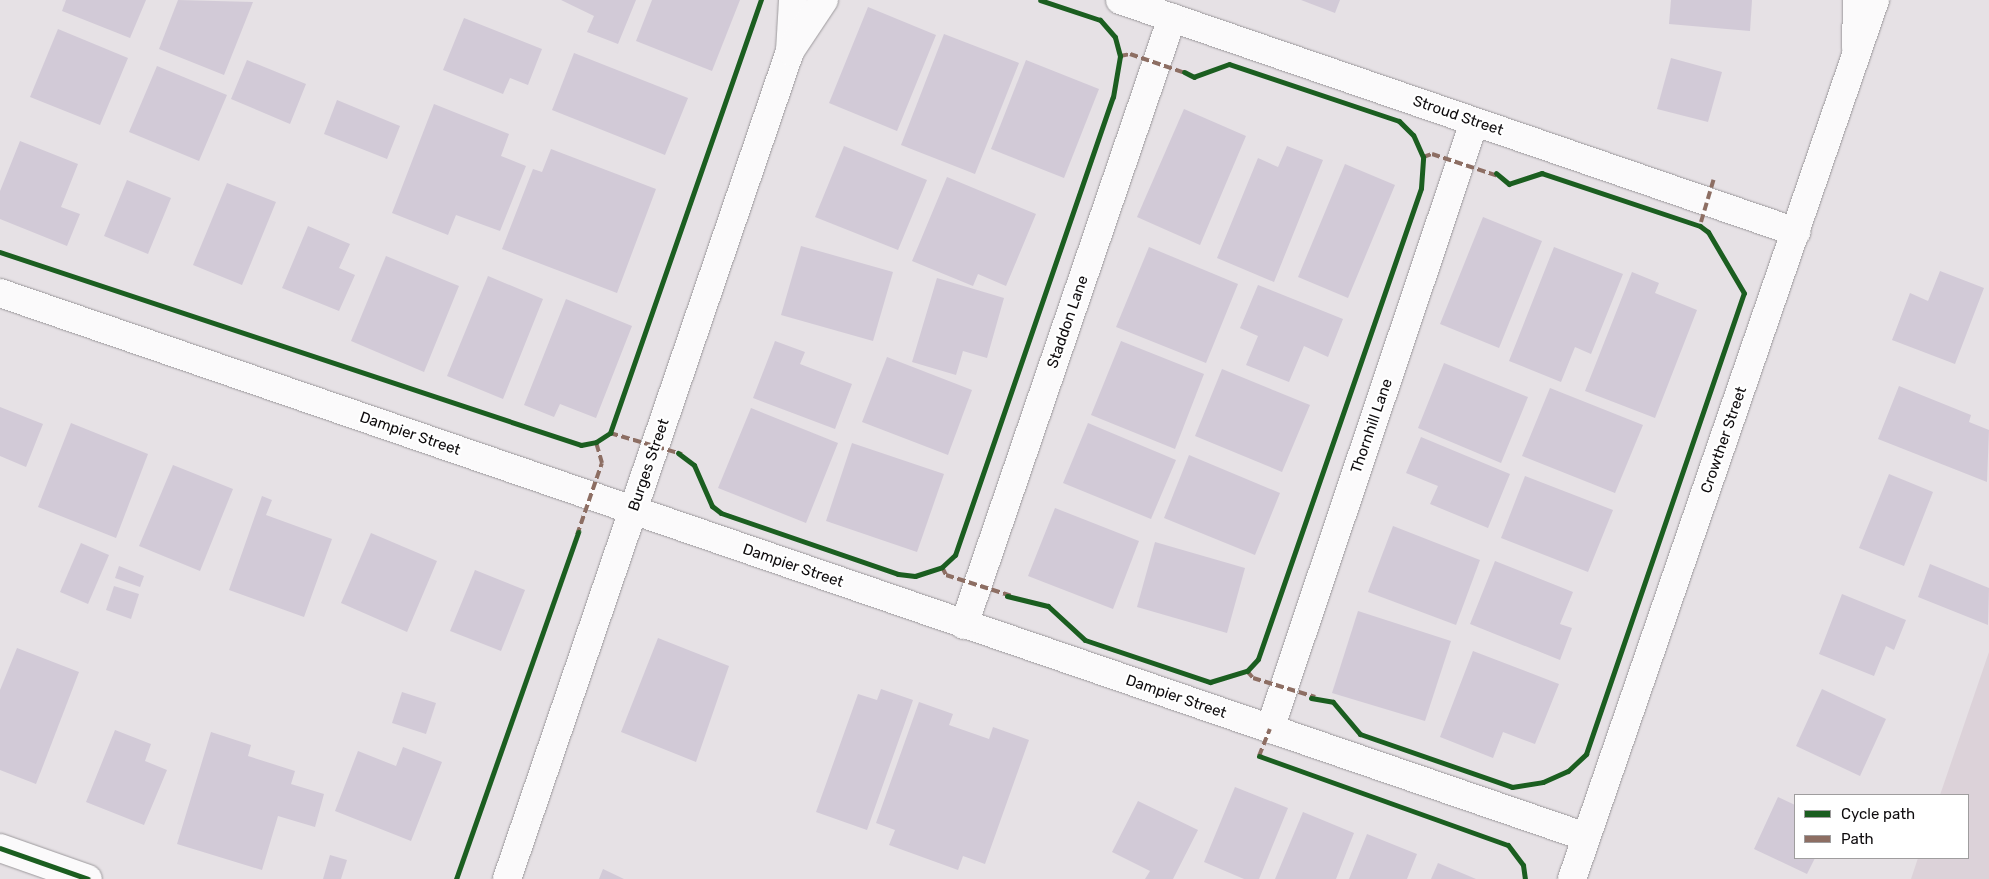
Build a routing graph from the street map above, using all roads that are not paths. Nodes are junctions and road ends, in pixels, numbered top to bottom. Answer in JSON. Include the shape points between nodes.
{"nodes":[{"id":1,"x":793,"y":0,"type":"edge"},
{"id":2,"x":824,"y":0,"type":"edge"},
{"id":3,"x":1120,"y":0,"type":"edge"},
{"id":4,"x":1857,"y":0,"type":"edge"},
{"id":5,"x":1875,"y":0,"type":"edge"},
{"id":6,"x":1172,"y":18,"type":"junction"},
{"id":7,"x":790,"y":51,"type":"junction"},
{"id":8,"x":1856,"y":57,"type":"junction"},
{"id":9,"x":1474,"y":122,"type":"junction"},
{"id":10,"x":1796,"y":232,"type":"junction"},
{"id":11,"x":0,"y":294,"type":"edge"},
{"id":12,"x":633,"y":510,"type":"junction"},
{"id":13,"x":964,"y":625,"type":"junction"},
{"id":14,"x":1270,"y":730,"type":"junction"},
{"id":15,"x":1586,"y":837,"type":"junction"},
{"id":16,"x":0,"y":848,"type":"edge"},
{"id":17,"x":88,"y":879,"type":"edge"},
{"id":18,"x":507,"y":879,"type":"edge"},
{"id":19,"x":1572,"y":879,"type":"edge"}],
"edges":[{"from":1,"to":7,"type":"street","name":"Burges Street"},
{"from":2,"to":7,"type":"street","name":"Burges Street"},
{"from":3,"to":6,"type":"street","name":"Stroud Street"},
{"from":4,"to":8,"type":"street"},
{"from":5,"to":8,"type":"street","name":"Crowther Street"},
{"from":6,"to":9,"type":"street","name":"Stroud Street"},
{"from":6,"to":13,"type":"street","name":"Staddon Lane"},
{"from":7,"to":12,"type":"street","name":"Burges Street"},
{"from":8,"to":10,"type":"street","name":"Crowther Street"},
{"from":9,"to":10,"type":"street","name":"Stroud Street"},
{"from":9,"to":14,"type":"street","name":"Thornhill Lane"},
{"from":10,"to":15,"type":"street","name":"Crowther Street"},
{"from":11,"to":12,"type":"street","name":"Dampier Street"},
{"from":12,"to":13,"type":"street","name":"Dampier Street"},
{"from":12,"to":18,"type":"street","name":"Burges Street"},
{"from":13,"to":14,"type":"street","name":"Dampier Street"},
{"from":14,"to":15,"type":"street","name":"Dampier Street"},
{"from":15,"to":19,"type":"street","name":"Crowther Street"},
{"from":16,"to":17,"type":"street"}]}
